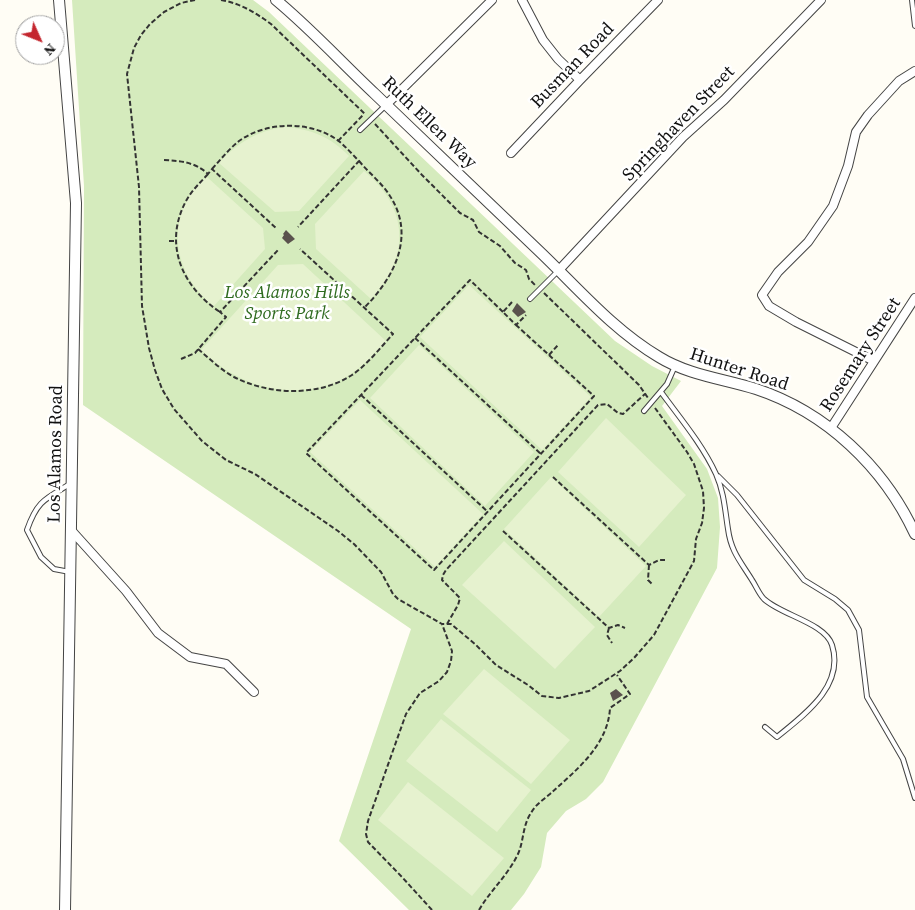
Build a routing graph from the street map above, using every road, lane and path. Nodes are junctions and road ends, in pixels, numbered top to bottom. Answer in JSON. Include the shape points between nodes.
{"nodes":[{"id":1,"x":59,"y":0,"type":"edge"},
{"id":2,"x":195,"y":0,"type":"edge"},
{"id":3,"x":221,"y":0,"type":"edge"},
{"id":4,"x":276,"y":0,"type":"edge"},
{"id":5,"x":492,"y":0,"type":"edge"},
{"id":6,"x":522,"y":0,"type":"edge"},
{"id":7,"x":658,"y":0,"type":"edge"},
{"id":8,"x":820,"y":0,"type":"edge"},
{"id":9,"x":912,"y":0,"type":"edge"},
{"id":10,"x":915,"y":26,"type":"edge"},
{"id":11,"x":915,"y":71,"type":"edge"},
{"id":12,"x":580,"y":80,"type":"junction"},
{"id":13,"x":386,"y":105,"type":"junction"},
{"id":14,"x":365,"y":114,"type":"junction"},
{"id":15,"x":371,"y":120,"type":"junction"},
{"id":16,"x":360,"y":130,"type":"dead end"},
{"id":17,"x":338,"y":141,"type":"junction"},
{"id":18,"x":511,"y":154,"type":"dead end"},
{"id":19,"x":164,"y":160,"type":"dead end"},
{"id":20,"x":359,"y":161,"type":"junction"},
{"id":21,"x":212,"y":169,"type":"junction"},
{"id":22,"x":208,"y":174,"type":"junction"},
{"id":23,"x":298,"y":227,"type":"dead end"},
{"id":24,"x":278,"y":229,"type":"dead end"},
{"id":25,"x":169,"y":241,"type":"dead end"},
{"id":26,"x":176,"y":241,"type":"junction"},
{"id":27,"x":300,"y":249,"type":"dead end"},
{"id":28,"x":278,"y":250,"type":"dead end"},
{"id":29,"x":559,"y":270,"type":"junction"},
{"id":30,"x":540,"y":289,"type":"junction"},
{"id":31,"x":915,"y":298,"type":"edge"},
{"id":32,"x":530,"y":299,"type":"dead end"},
{"id":33,"x":512,"y":302,"type":"dead end"},
{"id":34,"x":364,"y":308,"type":"junction"},
{"id":35,"x":220,"y":312,"type":"junction"},
{"id":36,"x":503,"y":312,"type":"junction"},
{"id":37,"x":526,"y":314,"type":"dead end"},
{"id":38,"x":516,"y":325,"type":"junction"},
{"id":39,"x":415,"y":338,"type":"junction"},
{"id":40,"x":558,"y":345,"type":"dead end"},
{"id":41,"x":198,"y":349,"type":"junction"},
{"id":42,"x":549,"y":354,"type":"junction"},
{"id":43,"x":181,"y":359,"type":"dead end"},
{"id":44,"x":874,"y":361,"type":"junction"},
{"id":45,"x":675,"y":366,"type":"junction"},
{"id":46,"x":661,"y":392,"type":"junction"},
{"id":47,"x":644,"y":394,"type":"junction"},
{"id":48,"x":361,"y":395,"type":"junction"},
{"id":49,"x":651,"y":403,"type":"junction"},
{"id":50,"x":644,"y":411,"type":"dead end"},
{"id":51,"x":831,"y":428,"type":"junction"},
{"id":52,"x":541,"y":454,"type":"junction"},
{"id":53,"x":716,"y":474,"type":"junction"},
{"id":54,"x":553,"y":477,"type":"dead end"},
{"id":55,"x":72,"y":484,"type":"junction"},
{"id":56,"x":488,"y":512,"type":"junction"},
{"id":57,"x":71,"y":530,"type":"junction"},
{"id":58,"x":503,"y":530,"type":"dead end"},
{"id":59,"x":915,"y":534,"type":"edge"},
{"id":60,"x":665,"y":560,"type":"dead end"},
{"id":61,"x":649,"y":565,"type":"junction"},
{"id":62,"x":70,"y":572,"type":"junction"},
{"id":63,"x":652,"y":584,"type":"dead end"},
{"id":64,"x":442,"y":624,"type":"junction"},
{"id":65,"x":447,"y":624,"type":"junction"},
{"id":66,"x":608,"y":628,"type":"junction"},
{"id":67,"x":624,"y":628,"type":"dead end"},
{"id":68,"x":612,"y":642,"type":"dead end"},
{"id":69,"x":616,"y":674,"type":"junction"},
{"id":70,"x":254,"y":692,"type":"dead end"},
{"id":71,"x":766,"y":728,"type":"dead end"},
{"id":72,"x":915,"y":798,"type":"edge"},
{"id":73,"x":65,"y":910,"type":"edge"},
{"id":74,"x":432,"y":910,"type":"edge"},
{"id":75,"x":479,"y":910,"type":"edge"}],
"edges":[{"from":1,"to":55,"type":"street","name":"Los Alamos Road","via":[[76,203]]},
{"from":2,"to":64,"type":"path","via":[[164,12],[150,24],[134,48],[127,74],[139,187],[143,314],[149,348],[162,389],[174,409],[217,454],[255,474],[338,531],[381,572],[398,599]]},
{"from":3,"to":14,"type":"path","via":[[240,5],[270,24]]},
{"from":4,"to":13,"type":"street","name":"Ruth Ellen Way"},
{"from":5,"to":13,"type":"street"},
{"from":6,"to":12,"type":"street","via":[[543,40]]},
{"from":7,"to":12,"type":"street","name":"Busman Road"},
{"from":8,"to":29,"type":"street","name":"Springhaven Street"},
{"from":9,"to":10,"type":"lane"},
{"from":11,"to":44,"type":"street","via":[[899,81],[856,132],[833,206],[808,242],[778,272],[762,295],[769,306],[789,318]]},
{"from":12,"to":18,"type":"street","name":"Busman Road"},
{"from":13,"to":15,"type":"lane"},
{"from":13,"to":29,"type":"street","name":"Ruth Ellen Way"},
{"from":14,"to":15,"type":"path"},
{"from":14,"to":17,"type":"path"},
{"from":15,"to":16,"type":"lane"},
{"from":15,"to":30,"type":"path","via":[[422,176],[473,220],[479,232],[526,270]]},
{"from":17,"to":20,"type":"path"},
{"from":17,"to":21,"type":"path","via":[[303,127],[266,128],[239,141]]},
{"from":19,"to":22,"type":"path","via":[[185,161]]},
{"from":20,"to":23,"type":"path"},
{"from":20,"to":34,"type":"path","via":[[390,195],[401,226],[399,253],[392,273]]},
{"from":21,"to":22,"type":"path"},
{"from":21,"to":24,"type":"path"},
{"from":22,"to":26,"type":"path","via":[[182,208]]},
{"from":25,"to":26,"type":"path"},
{"from":26,"to":35,"type":"path","via":[[189,283]]},
{"from":27,"to":34,"type":"path"},
{"from":28,"to":35,"type":"path"},
{"from":29,"to":30,"type":"lane"},
{"from":29,"to":45,"type":"street","name":"Hunter Road","via":[[614,325]]},
{"from":30,"to":32,"type":"lane"},
{"from":30,"to":47,"type":"path","via":[[639,385]]},
{"from":31,"to":44,"type":"street","name":"Rosemary Street"},
{"from":33,"to":36,"type":"path"},
{"from":34,"to":41,"type":"path","via":[[393,334],[352,375],[326,386],[292,391],[260,387],[221,369]]},
{"from":35,"to":41,"type":"path","via":[[226,318]]},
{"from":36,"to":38,"type":"path"},
{"from":36,"to":39,"type":"path","via":[[470,280]]},
{"from":37,"to":38,"type":"path"},
{"from":38,"to":42,"type":"path"},
{"from":39,"to":48,"type":"path"},
{"from":39,"to":52,"type":"path"},
{"from":40,"to":42,"type":"path"},
{"from":41,"to":43,"type":"path"},
{"from":42,"to":52,"type":"path","via":[[594,396]]},
{"from":44,"to":51,"type":"street","name":"Rosemary Street"},
{"from":45,"to":46,"type":"lane"},
{"from":45,"to":51,"type":"street","name":"Hunter Road","via":[[756,389],[788,402]]},
{"from":46,"to":49,"type":"lane"},
{"from":46,"to":53,"type":"lane"},
{"from":47,"to":49,"type":"path"},
{"from":47,"to":65,"type":"path","via":[[623,414],[606,404],[598,405],[446,570],[442,580],[460,598]]},
{"from":48,"to":56,"type":"path"},
{"from":48,"to":56,"type":"path","via":[[306,453],[434,570]]},
{"from":49,"to":50,"type":"lane"},
{"from":49,"to":69,"type":"path","via":[[694,464],[703,491],[704,508],[694,561],[654,635]]},
{"from":51,"to":59,"type":"street","name":"Hunter Road","via":[[876,472]]},
{"from":52,"to":56,"type":"path"},
{"from":53,"to":71,"type":"lane","via":[[725,500],[728,531],[736,557],[764,599],[824,633],[832,644],[833,673],[818,700],[777,737]]},
{"from":53,"to":72,"type":"lane","via":[[737,495],[804,580],[848,610],[859,630],[867,697],[904,759]]},
{"from":54,"to":61,"type":"path"},
{"from":55,"to":57,"type":"street","name":"Los Alamos Road"},
{"from":55,"to":62,"type":"lane","via":[[42,501],[27,530],[42,557],[54,569]]},
{"from":57,"to":62,"type":"street","name":"Los Alamos Road"},
{"from":57,"to":70,"type":"street","via":[[126,591],[158,633],[190,657],[226,664]]},
{"from":58,"to":66,"type":"path"},
{"from":60,"to":61,"type":"path"},
{"from":61,"to":63,"type":"path","via":[[647,578]]},
{"from":62,"to":73,"type":"street","name":"Los Alamos Road"},
{"from":64,"to":65,"type":"path"},
{"from":64,"to":74,"type":"path","via":[[452,651],[451,661],[439,681],[420,693],[406,714],[366,834],[368,842]]},
{"from":65,"to":69,"type":"path","via":[[462,632],[496,665],[542,696],[559,698],[588,691]]},
{"from":66,"to":67,"type":"path","via":[[618,625]]},
{"from":66,"to":68,"type":"path"},
{"from":69,"to":75,"type":"path","via":[[630,694],[610,708],[606,729],[589,758],[532,811],[526,821],[517,856]]}]}
